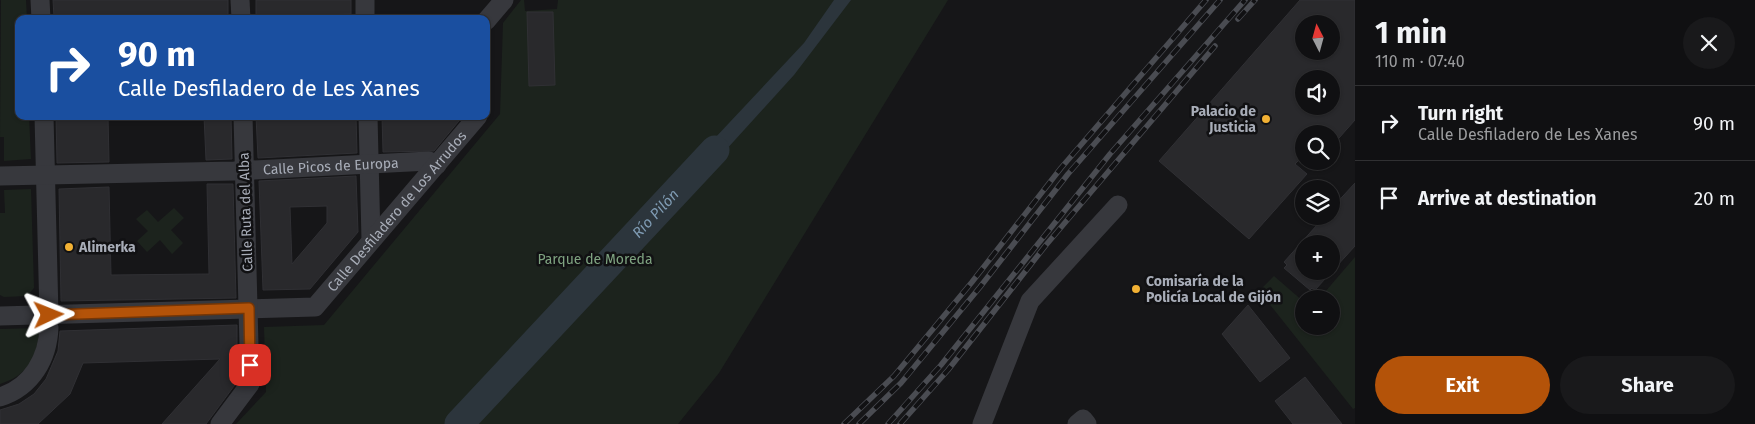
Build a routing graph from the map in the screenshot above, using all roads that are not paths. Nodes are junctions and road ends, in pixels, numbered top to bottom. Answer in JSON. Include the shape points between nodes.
{"nodes":[{"id":1,"x":40,"y":0,"type":"edge"},
{"id":2,"x":240,"y":0,"type":"edge"},
{"id":3,"x":504,"y":0,"type":"edge"},
{"id":4,"x":41,"y":15,"type":"edge"},
{"id":5,"x":240,"y":15,"type":"edge"},
{"id":6,"x":490,"y":16,"type":"edge"},
{"id":7,"x":44,"y":120,"type":"edge"},
{"id":8,"x":243,"y":120,"type":"edge"},
{"id":9,"x":368,"y":120,"type":"edge"},
{"id":10,"x":475,"y":120,"type":"edge"},
{"id":11,"x":369,"y":164,"type":"junction"},
{"id":12,"x":436,"y":165,"type":"junction"},
{"id":13,"x":245,"y":170,"type":"junction"},
{"id":14,"x":45,"y":174,"type":"junction"},
{"id":15,"x":0,"y":176,"type":"edge"},
{"id":16,"x":1118,"y":205,"type":"dead end"},
{"id":17,"x":371,"y":240,"type":"junction"},
{"id":18,"x":249,"y":308,"type":"junction"},
{"id":19,"x":0,"y":316,"type":"edge"},
{"id":20,"x":49,"y":321,"type":"junction"},
{"id":21,"x":0,"y":397,"type":"edge"},
{"id":22,"x":220,"y":424,"type":"edge"},
{"id":23,"x":982,"y":424,"type":"edge"},
{"id":24,"x":1077,"y":424,"type":"edge"},
{"id":25,"x":1087,"y":424,"type":"edge"}],
"edges":[{"from":1,"to":4,"type":"street"},
{"from":2,"to":5,"type":"street"},
{"from":3,"to":6,"type":"street"},
{"from":7,"to":14,"type":"street"},
{"from":8,"to":13,"type":"street","name":"Calle Ruta del Alba"},
{"from":9,"to":11,"type":"street"},
{"from":10,"to":12,"type":"street","name":"Calle Desfiladero de Los Arrudos"},
{"from":11,"to":12,"type":"street","name":"Calle Picos de Europa","via":[[429,161]]},
{"from":11,"to":13,"type":"street","name":"Calle Picos de Europa"},
{"from":11,"to":17,"type":"street"},
{"from":12,"to":17,"type":"street","name":"Calle Desfiladero de Los Arrudos"},
{"from":13,"to":14,"type":"street","name":"Calle Picos de Europa"},
{"from":13,"to":18,"type":"street","name":"Calle Ruta del Alba"},
{"from":14,"to":15,"type":"street","name":"Calle Picos de Europa"},
{"from":14,"to":20,"type":"street"},
{"from":16,"to":23,"type":"street","via":[[1030,301]]},
{"from":17,"to":18,"type":"street","name":"Calle Desfiladero de Los Arrudos","via":[[316,307]]},
{"from":18,"to":20,"type":"street"},
{"from":18,"to":22,"type":"street","name":"Calle Ruta del Alba","via":[[250,384]]},
{"from":19,"to":20,"type":"street"},
{"from":20,"to":21,"type":"street","via":[[47,349],[33,375],[14,392]]},
{"from":24,"to":25,"type":"street","via":[[1083,419]]}]}
